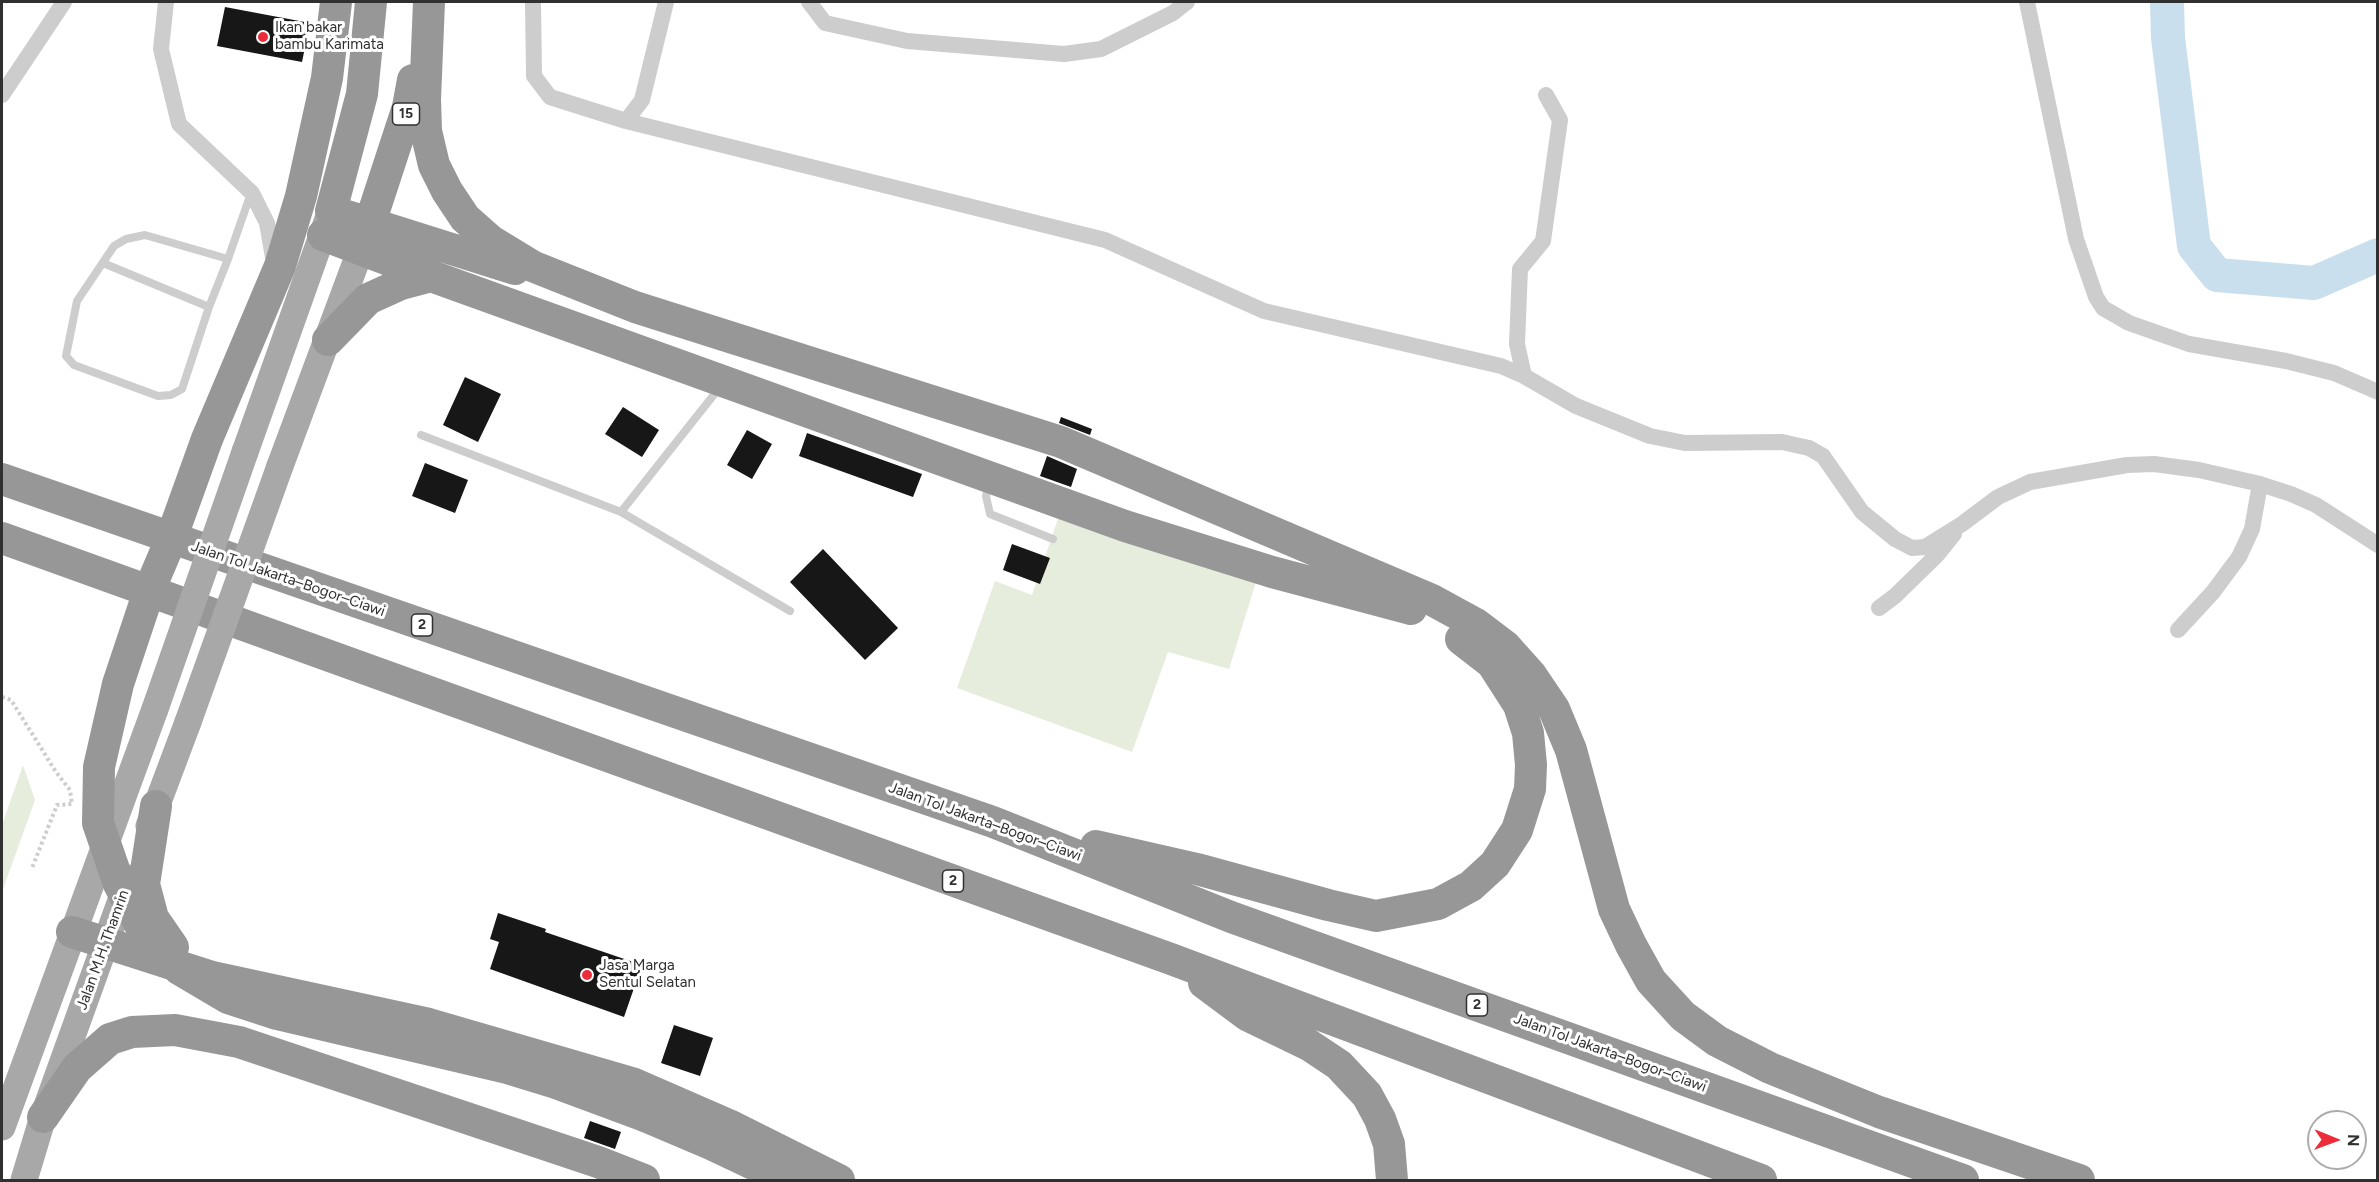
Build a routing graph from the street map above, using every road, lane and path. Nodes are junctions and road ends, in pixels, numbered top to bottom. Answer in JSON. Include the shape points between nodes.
{"nodes":[{"id":1,"x":64,"y":2,"type":"edge"},
{"id":2,"x":166,"y":2,"type":"edge"},
{"id":3,"x":336,"y":2,"type":"edge"},
{"id":4,"x":371,"y":2,"type":"edge"},
{"id":5,"x":428,"y":2,"type":"edge"},
{"id":6,"x":533,"y":2,"type":"edge"},
{"id":7,"x":666,"y":2,"type":"edge"},
{"id":8,"x":809,"y":2,"type":"edge"},
{"id":9,"x":1187,"y":2,"type":"edge"},
{"id":10,"x":2027,"y":2,"type":"edge"},
{"id":11,"x":2,"y":95,"type":"edge"},
{"id":12,"x":1546,"y":95,"type":"dead end"},
{"id":13,"x":626,"y":122,"type":"junction"},
{"id":14,"x":252,"y":193,"type":"junction"},
{"id":15,"x":327,"y":223,"type":"junction"},
{"id":16,"x":366,"y":236,"type":"junction"},
{"id":17,"x":228,"y":260,"type":"junction"},
{"id":18,"x":103,"y":263,"type":"junction"},
{"id":19,"x":431,"y":276,"type":"junction"},
{"id":20,"x":306,"y":285,"type":"junction"},
{"id":21,"x":209,"y":307,"type":"junction"},
{"id":22,"x":635,"y":307,"type":"junction"},
{"id":23,"x":328,"y":340,"type":"junction"},
{"id":24,"x":1524,"y":376,"type":"junction"},
{"id":25,"x":724,"y":382,"type":"junction"},
{"id":26,"x":2378,"y":392,"type":"edge"},
{"id":27,"x":421,"y":435,"type":"dead end"},
{"id":28,"x":991,"y":478,"type":"junction"},
{"id":29,"x":2,"y":479,"type":"edge"},
{"id":30,"x":2260,"y":484,"type":"junction"},
{"id":31,"x":621,"y":512,"type":"junction"},
{"id":32,"x":1962,"y":524,"type":"junction"},
{"id":33,"x":2,"y":538,"type":"edge"},
{"id":34,"x":1053,"y":539,"type":"dead end"},
{"id":35,"x":2378,"y":545,"type":"edge"},
{"id":36,"x":1879,"y":608,"type":"dead end"},
{"id":37,"x":790,"y":611,"type":"dead end"},
{"id":38,"x":2178,"y":630,"type":"dead end"},
{"id":39,"x":2,"y":697,"type":"edge"},
{"id":40,"x":156,"y":806,"type":"junction"},
{"id":41,"x":993,"y":822,"type":"junction"},
{"id":42,"x":32,"y":868,"type":"dead end"},
{"id":43,"x":72,"y":932,"type":"junction"},
{"id":44,"x":105,"y":943,"type":"junction"},
{"id":45,"x":1171,"y":959,"type":"junction"},
{"id":46,"x":212,"y":977,"type":"junction"},
{"id":47,"x":43,"y":1117,"type":"junction"},
{"id":48,"x":2,"y":1127,"type":"edge"},
{"id":49,"x":24,"y":1180,"type":"edge"},
{"id":50,"x":644,"y":1180,"type":"edge"},
{"id":51,"x":787,"y":1180,"type":"edge"},
{"id":52,"x":839,"y":1180,"type":"edge"},
{"id":53,"x":1392,"y":1180,"type":"edge"},
{"id":54,"x":1761,"y":1180,"type":"edge"},
{"id":55,"x":1963,"y":1180,"type":"edge"},
{"id":56,"x":2079,"y":1180,"type":"edge"}],
"edges":[{"from":1,"to":11,"type":"street"},
{"from":2,"to":14,"type":"street","via":[[161,49],[179,124]]},
{"from":3,"to":51,"type":"highway","bridge":true,"via":[[327,78],[301,196],[279,266],[207,439],[118,684],[99,767],[98,823],[119,884],[140,923],[178,969],[228,998],[277,1014],[556,1083],[645,1116]]},
{"from":4,"to":15,"type":"highway","via":[[362,94]]},
{"from":5,"to":16,"type":"highway","number":"15","via":[[408,107]]},
{"from":5,"to":22,"type":"highway","via":[[426,131],[434,165],[465,218],[491,241],[532,266]]},
{"from":6,"to":13,"type":"street","via":[[534,76],[550,97]]},
{"from":7,"to":13,"type":"street","via":[[642,100]]},
{"from":8,"to":9,"type":"street","via":[[825,23],[907,41],[1064,54],[1101,49]]},
{"from":10,"to":26,"type":"street","via":[[2076,239],[2103,308],[2129,323],[2189,345],[2286,361],[2334,373]]},
{"from":12,"to":24,"type":"street","via":[[1560,120],[1544,241],[1520,268],[1517,344]]},
{"from":13,"to":24,"type":"street","via":[[1105,240],[1264,311],[1501,366]]},
{"from":14,"to":17,"type":"lane"},
{"from":14,"to":20,"type":"street","via":[[267,223],[275,265]]},
{"from":15,"to":16,"type":"highway"},
{"from":15,"to":20,"type":"main road"},
{"from":16,"to":19,"type":"highway"},
{"from":16,"to":22,"type":"highway"},
{"from":16,"to":23,"type":"main road","name":"Jalan M.H. Thamrin"},
{"from":17,"to":18,"type":"lane","via":[[145,235],[114,246]]},
{"from":17,"to":21,"type":"lane"},
{"from":18,"to":21,"type":"lane"},
{"from":18,"to":21,"type":"lane","via":[[77,301],[66,356],[74,365],[158,396],[171,395],[182,389]]},
{"from":19,"to":23,"type":"highway","via":[[368,299]]},
{"from":19,"to":25,"type":"highway"},
{"from":20,"to":43,"type":"main road","bridge":true},
{"from":22,"to":56,"type":"highway","via":[[1061,442],[1432,600],[1476,624],[1505,646],[1531,675],[1554,710],[1571,750],[1614,909],[1651,981],[1683,1016],[1717,1041],[1770,1068],[1879,1112]]},
{"from":23,"to":40,"type":"main road","name":"Jalan M.H. Thamrin","bridge":true},
{"from":24,"to":32,"type":"street","via":[[1576,406],[1650,436],[1685,443],[1782,442],[1809,448],[1823,456],[1862,512],[1912,548],[1925,547]]},
{"from":25,"to":28,"type":"highway"},
{"from":25,"to":31,"type":"lane"},
{"from":27,"to":31,"type":"lane"},
{"from":28,"to":34,"type":"lane","via":[[986,496],[990,514]]},
{"from":28,"to":41,"type":"highway","via":[[1266,571],[1407,607],[1451,632],[1492,663],[1519,705],[1528,733],[1531,765],[1530,789],[1517,830],[1495,864],[1472,886],[1438,904],[1376,916]]},
{"from":29,"to":41,"type":"highway","name":"Jalan Tol Jakarta–Bogor–Ciawi","number":"2"},
{"from":30,"to":32,"type":"street","via":[[2178,467],[2127,465],[2013,488]]},
{"from":30,"to":35,"type":"street","via":[[2316,505]]},
{"from":30,"to":38,"type":"street","via":[[2252,529],[2239,556]]},
{"from":31,"to":37,"type":"lane"},
{"from":32,"to":36,"type":"street","via":[[1937,555]]},
{"from":33,"to":45,"type":"highway","number":"2"},
{"from":39,"to":42,"type":"path","via":[[11,700],[70,790],[72,804],[57,805]]},
{"from":40,"to":44,"type":"main road","name":"Jalan M.H. Thamrin"},
{"from":40,"to":46,"type":"highway","via":[[144,884],[149,907],[169,943]]},
{"from":41,"to":55,"type":"highway","name":"Jalan Tol Jakarta–Bogor–Ciawi","number":"2","via":[[1231,917]]},
{"from":43,"to":44,"type":"highway"},
{"from":43,"to":48,"type":"main road"},
{"from":44,"to":46,"type":"highway"},
{"from":44,"to":47,"type":"main road","name":"Jalan M.H. Thamrin"},
{"from":45,"to":53,"type":"highway","via":[[1247,1015],[1309,1045],[1339,1065],[1367,1095],[1380,1119],[1389,1144]]},
{"from":45,"to":54,"type":"highway","number":"2"},
{"from":46,"to":52,"type":"highway","via":[[429,1024],[632,1083],[734,1127]]},
{"from":47,"to":49,"type":"main road","name":"Jalan M.H. Thamrin"},
{"from":47,"to":50,"type":"highway","via":[[77,1068],[110,1039],[132,1032],[175,1030],[239,1042]]}]}
